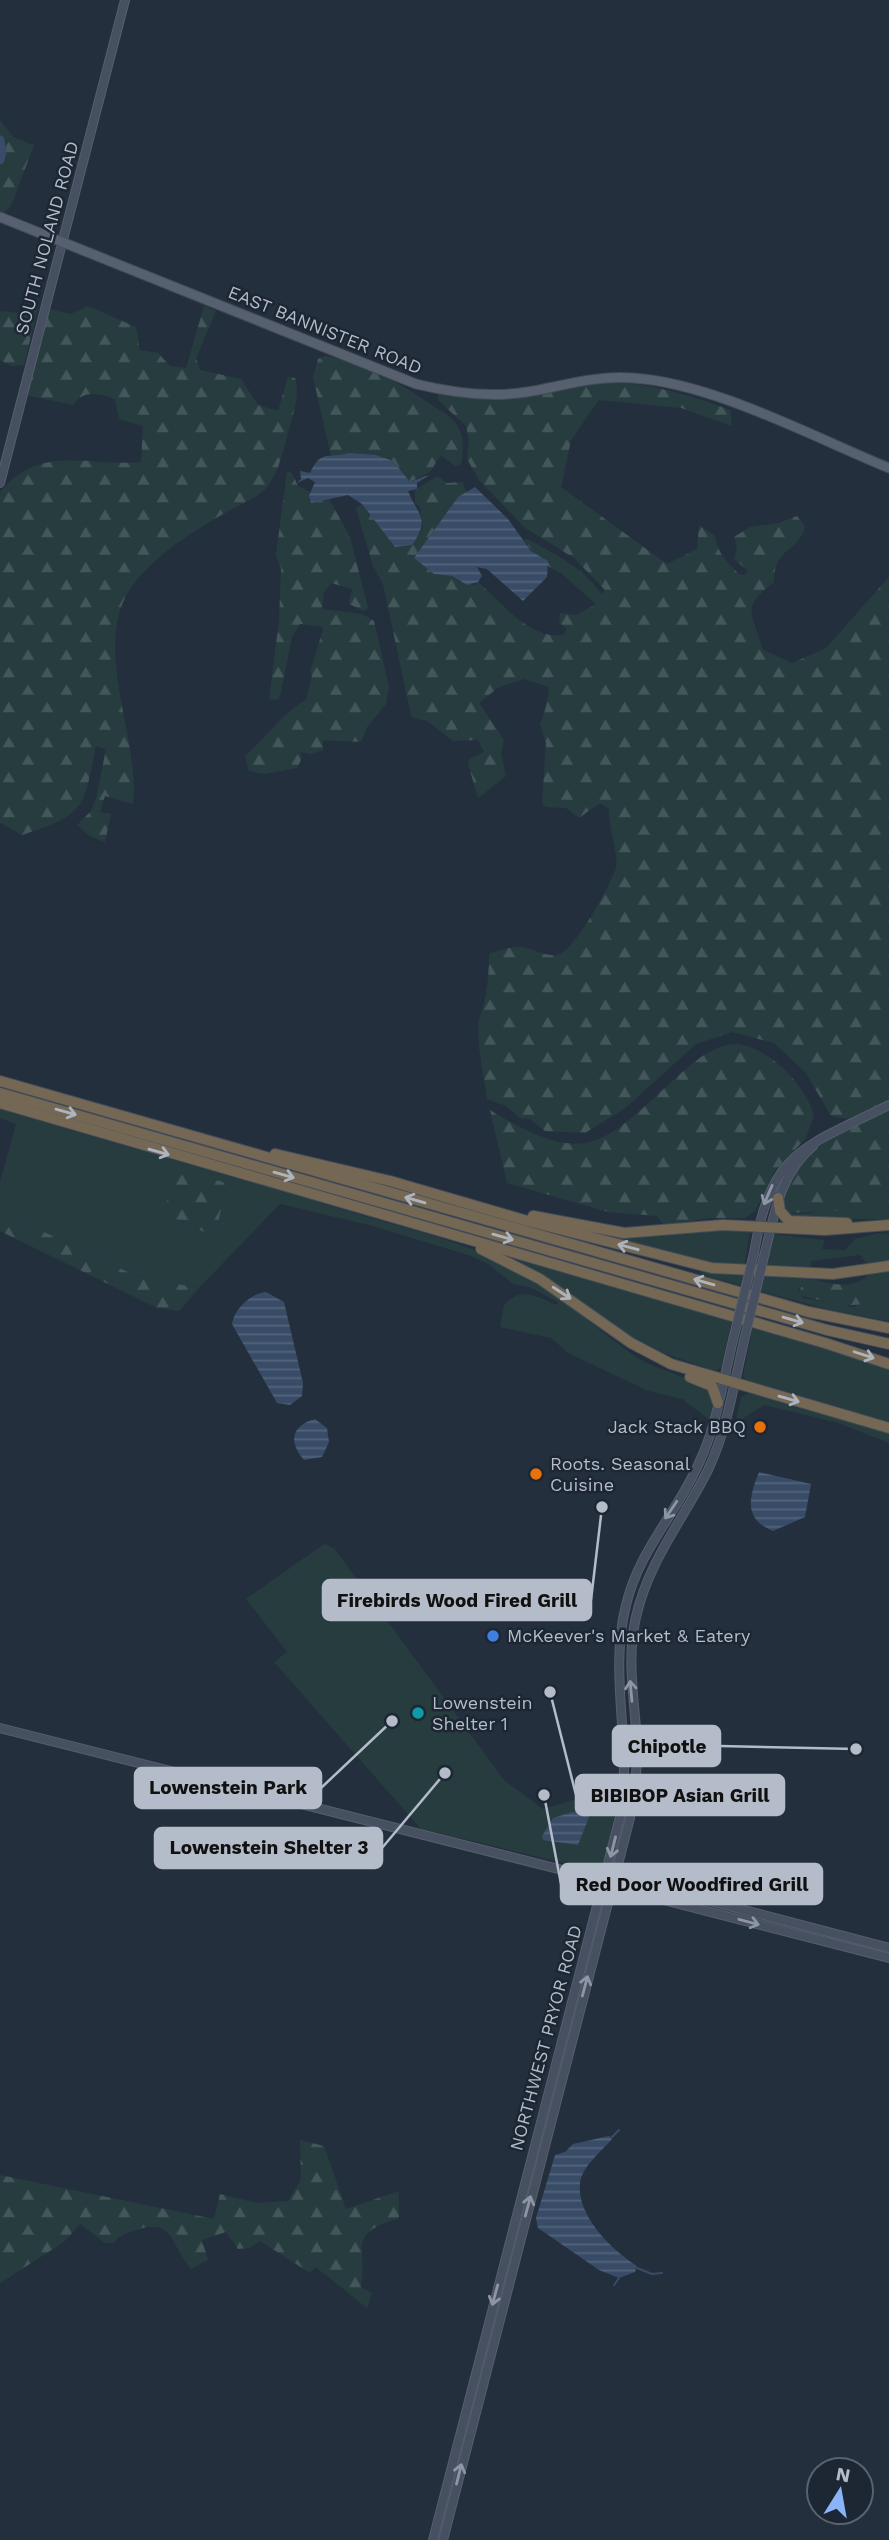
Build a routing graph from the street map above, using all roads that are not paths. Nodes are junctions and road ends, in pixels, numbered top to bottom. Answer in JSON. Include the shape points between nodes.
{"nodes":[{"id":1,"x":125,"y":0,"type":"edge"},
{"id":2,"x":0,"y":217,"type":"edge"},
{"id":3,"x":61,"y":241,"type":"junction"},
{"id":4,"x":889,"y":468,"type":"edge"},
{"id":5,"x":0,"y":483,"type":"edge"},
{"id":6,"x":0,"y":1081,"type":"edge"},
{"id":7,"x":0,"y":1093,"type":"edge"},
{"id":8,"x":0,"y":1104,"type":"edge"},
{"id":9,"x":889,"y":1105,"type":"edge"},
{"id":10,"x":832,"y":1132,"type":"junction"},
{"id":11,"x":189,"y":1136,"type":"junction"},
{"id":12,"x":778,"y":1198,"type":"junction"},
{"id":13,"x":467,"y":1202,"type":"junction"},
{"id":14,"x":886,"y":1225,"type":"edge"},
{"id":15,"x":758,"y":1226,"type":"junction"},
{"id":16,"x":771,"y":1227,"type":"junction"},
{"id":17,"x":458,"y":1238,"type":"junction"},
{"id":18,"x":889,"y":1266,"type":"edge"},
{"id":19,"x":607,"y":1326,"type":"junction"},
{"id":20,"x":889,"y":1328,"type":"edge"},
{"id":21,"x":889,"y":1345,"type":"edge"},
{"id":22,"x":889,"y":1364,"type":"edge"},
{"id":23,"x":729,"y":1382,"type":"junction"},
{"id":24,"x":718,"y":1403,"type":"junction"},
{"id":25,"x":889,"y":1428,"type":"edge"},
{"id":26,"x":0,"y":1728,"type":"edge"},
{"id":27,"x":609,"y":1881,"type":"junction"},
{"id":28,"x":730,"y":1906,"type":"junction"},
{"id":29,"x":708,"y":1911,"type":"junction"},
{"id":30,"x":889,"y":1948,"type":"edge"},
{"id":31,"x":889,"y":1958,"type":"edge"},
{"id":32,"x":558,"y":2051,"type":"junction"},
{"id":33,"x":559,"y":2088,"type":"junction"},
{"id":34,"x":433,"y":2540,"type":"edge"},
{"id":35,"x":443,"y":2540,"type":"edge"}],
"edges":[{"from":1,"to":3,"type":"main road","name":"SOUTH NOLAND ROAD"},
{"from":2,"to":3,"type":"main road","name":"EAST BANNISTER ROAD"},
{"from":3,"to":4,"type":"main road","name":"EAST BANNISTER ROAD","via":[[416,384],[501,395],[606,377],[667,382],[726,400]]},
{"from":3,"to":5,"type":"main road","name":"SOUTH NOLAND ROAD"},
{"from":6,"to":11,"type":"highway"},
{"from":7,"to":21,"type":"highway","one_way":true},
{"from":8,"to":17,"type":"highway","one_way":true},
{"from":9,"to":10,"type":"main road","name":"NORTHWEST PRYOR ROAD"},
{"from":10,"to":12,"type":"main road","name":"NORTHWEST PRYOR ROAD","via":[[802,1156]]},
{"from":10,"to":15,"type":"main road","name":"NORTHWEST PRYOR ROAD","one_way":true,"via":[[809,1143],[784,1166],[768,1192]]},
{"from":11,"to":13,"type":"highway","via":[[346,1169]]},
{"from":20,"to":11,"type":"highway","one_way":true,"via":[[809,1312]]},
{"from":12,"to":14,"type":"highway","via":[[783,1216],[794,1222]]},
{"from":12,"to":16,"type":"main road","name":"NORTHWEST PRYOR ROAD"},
{"from":13,"to":15,"type":"highway","via":[[624,1233]]},
{"from":18,"to":13,"type":"highway","one_way":true,"via":[[833,1274],[712,1268]]},
{"from":14,"to":16,"type":"highway","via":[[825,1230]]},
{"from":15,"to":16,"type":"highway"},
{"from":15,"to":23,"type":"main road","name":"NORTHWEST PRYOR ROAD","bridge":true,"via":[[733,1340]]},
{"from":16,"to":23,"type":"main road","name":"NORTHWEST PRYOR ROAD","bridge":true,"via":[[744,1341]]},
{"from":17,"to":19,"type":"highway","one_way":true,"via":[[540,1279]]},
{"from":17,"to":22,"type":"highway","one_way":true},
{"from":19,"to":23,"type":"highway","via":[[656,1357]]},
{"from":19,"to":24,"type":"highway","via":[[659,1364],[712,1386]]},
{"from":23,"to":24,"type":"main road","name":"NORTHWEST PRYOR ROAD"},
{"from":23,"to":25,"type":"highway","one_way":true},
{"from":27,"to":23,"type":"main road","name":"NORTHWEST PRYOR ROAD","one_way":true,"via":[[635,1788],[637,1743],[630,1677],[635,1619],[656,1558],[710,1466]]},
{"from":24,"to":27,"type":"main road","name":"NORTHWEST PRYOR ROAD","one_way":true,"via":[[700,1463],[646,1550],[626,1604],[618,1675],[626,1772]]},
{"from":26,"to":27,"type":"main road"},
{"from":27,"to":28,"type":"main road","via":[[622,1879]]},
{"from":27,"to":29,"type":"main road","via":[[621,1889]]},
{"from":27,"to":32,"type":"main road","name":"NORTHWEST PRYOR ROAD"},
{"from":33,"to":27,"type":"main road","name":"NORTHWEST PRYOR ROAD","one_way":true},
{"from":28,"to":29,"type":"main road"},
{"from":28,"to":30,"type":"main road"},
{"from":29,"to":31,"type":"main road","one_way":true},
{"from":32,"to":33,"type":"main road"},
{"from":32,"to":34,"type":"main road","name":"NORTHWEST PRYOR ROAD","one_way":true},
{"from":35,"to":33,"type":"main road","name":"NORTHWEST PRYOR ROAD","one_way":true}]}
